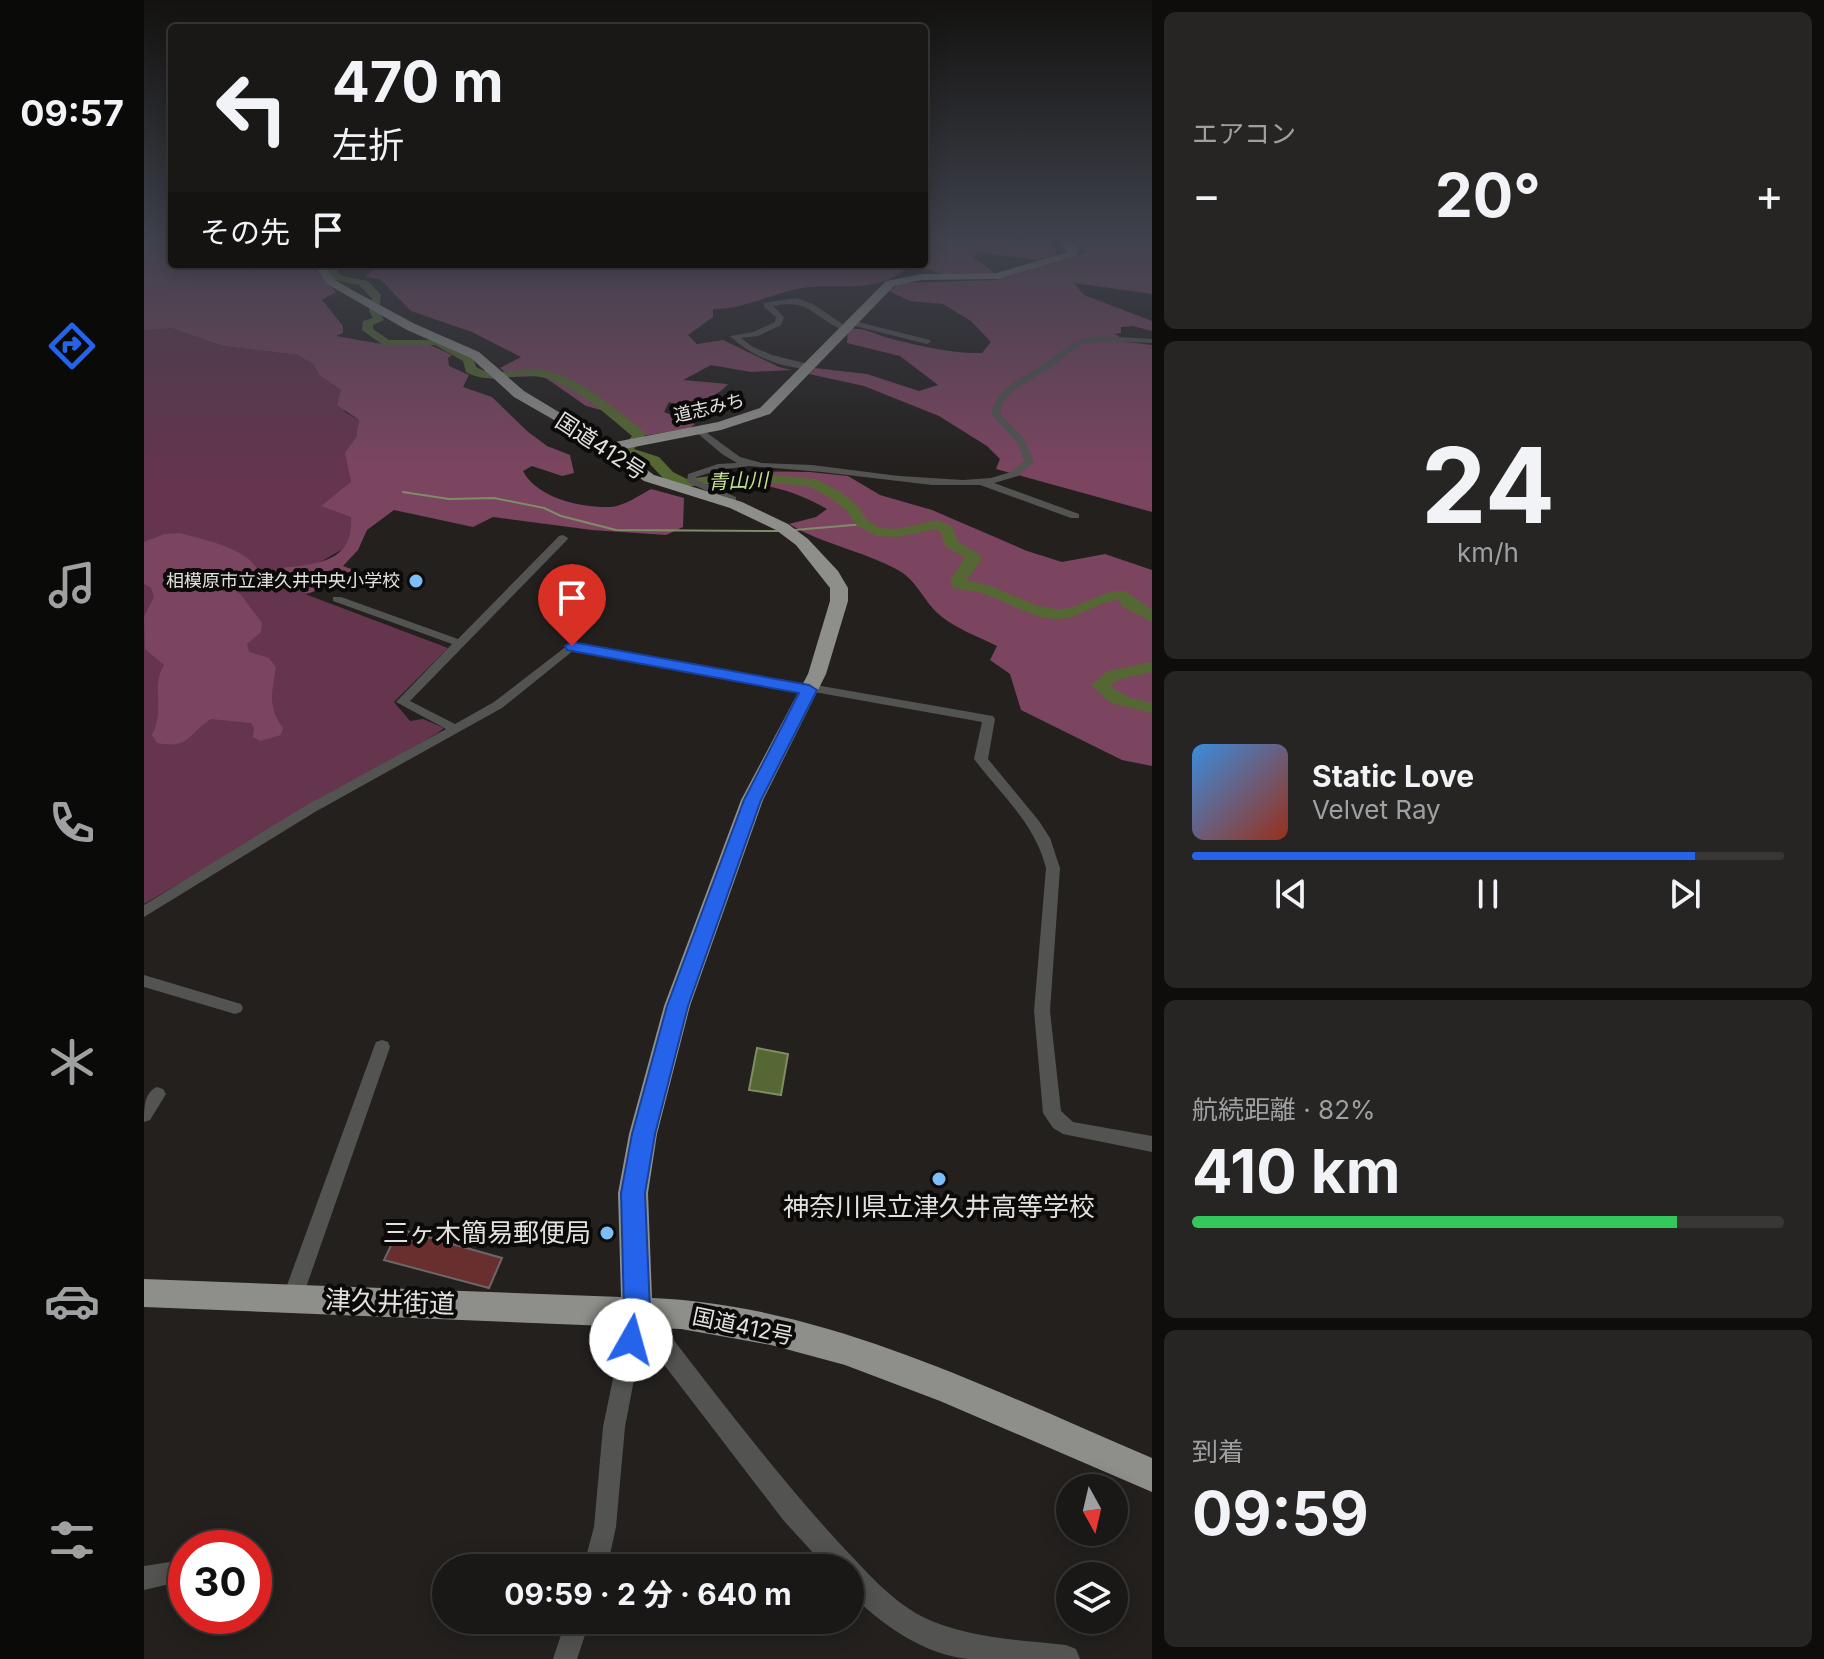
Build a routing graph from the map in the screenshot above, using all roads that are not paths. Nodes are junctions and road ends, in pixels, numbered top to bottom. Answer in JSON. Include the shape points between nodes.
{"nodes":[{"id":1,"x":389,"y":314,"type":"edge"},
{"id":2,"x":777,"y":314,"type":"edge"},
{"id":3,"x":827,"y":314,"type":"edge"},
{"id":4,"x":857,"y":314,"type":"edge"},
{"id":5,"x":847,"y":325,"type":"junction"},
{"id":6,"x":1152,"y":341,"type":"edge"},
{"id":7,"x":927,"y":342,"type":"dead end"},
{"id":8,"x":809,"y":367,"type":"junction"},
{"id":9,"x":699,"y":430,"type":"junction"},
{"id":10,"x":608,"y":448,"type":"junction"},
{"id":11,"x":754,"y":464,"type":"junction"},
{"id":12,"x":981,"y":482,"type":"junction"},
{"id":13,"x":731,"y":503,"type":"junction"},
{"id":14,"x":1075,"y":516,"type":"dead end"},
{"id":15,"x":563,"y":538,"type":"dead end"},
{"id":16,"x":337,"y":599,"type":"dead end"},
{"id":17,"x":459,"y":643,"type":"junction"},
{"id":18,"x":809,"y":689,"type":"junction"},
{"id":19,"x":454,"y":728,"type":"junction"},
{"id":20,"x":144,"y":912,"type":"edge"},
{"id":21,"x":144,"y":981,"type":"edge"},
{"id":22,"x":235,"y":1008,"type":"dead end"},
{"id":23,"x":382,"y":1047,"type":"dead end"},
{"id":24,"x":157,"y":1094,"type":"dead end"},
{"id":25,"x":144,"y":1115,"type":"edge"},
{"id":26,"x":1152,"y":1144,"type":"edge"},
{"id":27,"x":144,"y":1293,"type":"edge"},
{"id":28,"x":292,"y":1299,"type":"junction"},
{"id":29,"x":637,"y":1311,"type":"junction"},
{"id":30,"x":1152,"y":1475,"type":"edge"},
{"id":31,"x":598,"y":1554,"type":"edge"},
{"id":32,"x":832,"y":1554,"type":"edge"},
{"id":33,"x":168,"y":1574,"type":"edge"},
{"id":34,"x":144,"y":1578,"type":"edge"},
{"id":35,"x":864,"y":1587,"type":"edge"},
{"id":36,"x":573,"y":1634,"type":"edge"},
{"id":37,"x":565,"y":1659,"type":"edge"},
{"id":38,"x":1066,"y":1659,"type":"edge"}],
"edges":[{"from":1,"to":10,"type":"highway","name":"国道412号","via":[[475,355],[529,401]]},
{"from":2,"to":8,"type":"street","via":[[778,323],[755,334],[734,336],[771,358]]},
{"from":3,"to":5,"type":"street"},
{"from":4,"to":5,"type":"highway","name":"道志みち"},
{"from":5,"to":7,"type":"street"},
{"from":5,"to":8,"type":"highway","name":"道志みち"},
{"from":6,"to":12,"type":"street","via":[[1078,342],[1014,384],[995,414],[1021,441],[1029,462],[1017,473]]},
{"from":8,"to":9,"type":"highway","name":"道志みち","via":[[765,411]]},
{"from":9,"to":10,"type":"highway","name":"道志みち"},
{"from":9,"to":11,"type":"street","via":[[723,452]]},
{"from":10,"to":13,"type":"highway","name":"国道412号","via":[[649,478]]},
{"from":11,"to":12,"type":"street","via":[[928,482]]},
{"from":11,"to":13,"type":"street","via":[[691,476],[692,482],[733,499]]},
{"from":12,"to":14,"type":"street"},
{"from":13,"to":18,"type":"highway","name":"国道412号","via":[[802,542],[839,588]]},
{"from":15,"to":17,"type":"street"},
{"from":16,"to":17,"type":"street"},
{"from":17,"to":19,"type":"street","via":[[402,702]]},
{"from":18,"to":19,"type":"street","via":[[572,646],[524,687]]},
{"from":18,"to":26,"type":"street","via":[[989,719],[981,759],[1040,833],[1053,868],[1042,1011],[1052,1113],[1069,1129]]},
{"from":18,"to":29,"type":"highway","name":"国道412号","via":[[752,800],[677,1006],[633,1193]]},
{"from":19,"to":20,"type":"street"},
{"from":21,"to":22,"type":"street"},
{"from":23,"to":28,"type":"street"},
{"from":24,"to":25,"type":"street"},
{"from":27,"to":28,"type":"highway","name":"津久井街道"},
{"from":28,"to":29,"type":"highway","name":"津久井街道"},
{"from":29,"to":30,"type":"highway","name":"国道412号","via":[[771,1330],[845,1350]]},
{"from":29,"to":31,"type":"street","via":[[614,1427]]},
{"from":29,"to":32,"type":"street","via":[[793,1512]]},
{"from":33,"to":34,"type":"street"},
{"from":35,"to":38,"type":"street","via":[[893,1614],[926,1632],[968,1645]]},
{"from":36,"to":37,"type":"street"}]}
